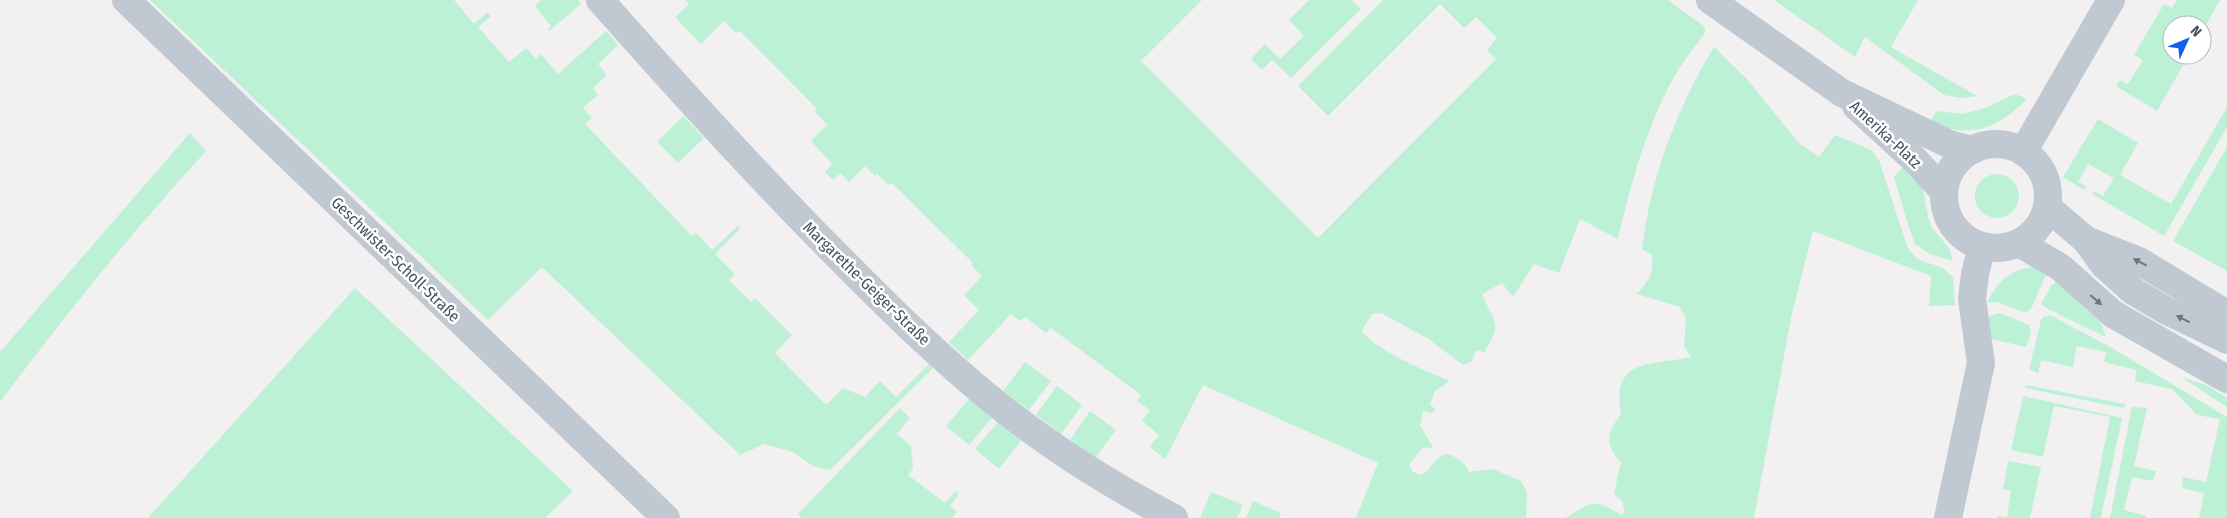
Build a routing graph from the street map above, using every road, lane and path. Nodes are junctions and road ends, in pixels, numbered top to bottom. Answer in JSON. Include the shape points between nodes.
{"nodes":[{"id":1,"x":126,"y":0,"type":"edge"},
{"id":2,"x":600,"y":0,"type":"edge"},
{"id":3,"x":1710,"y":0,"type":"edge"},
{"id":4,"x":2111,"y":0,"type":"edge"},
{"id":5,"x":1842,"y":93,"type":"junction"},
{"id":6,"x":1973,"y":150,"type":"junction"},
{"id":7,"x":2023,"y":152,"type":"junction"},
{"id":8,"x":1944,"y":192,"type":"junction"},
{"id":9,"x":2047,"y":207,"type":"junction"},
{"id":10,"x":2086,"y":240,"type":"junction"},
{"id":11,"x":2019,"y":243,"type":"junction"},
{"id":12,"x":1982,"y":246,"type":"junction"},
{"id":13,"x":2227,"y":314,"type":"edge"},
{"id":14,"x":2227,"y":340,"type":"edge"},
{"id":15,"x":2227,"y":379,"type":"edge"},
{"id":16,"x":666,"y":518,"type":"edge"},
{"id":17,"x":1174,"y":518,"type":"edge"},
{"id":18,"x":1948,"y":518,"type":"edge"}],
"edges":[{"from":1,"to":16,"type":"street","name":"Geschwister-Scholl-Straße"},
{"from":2,"to":17,"type":"street","name":"Margarethe-Geiger-Straße","via":[[780,197],[970,381],[1056,447]]},
{"from":3,"to":5,"type":"street"},
{"from":4,"to":7,"type":"street"},
{"from":5,"to":6,"type":"street","name":"Amerika-Platz","via":[[1949,144]]},
{"from":5,"to":8,"type":"street","name":"Amerika-Platz","via":[[1917,162]]},
{"from":6,"to":7,"type":"street","name":"Amerika-Platz","via":[[1998,144]]},
{"from":6,"to":8,"type":"street","name":"Amerika-Platz","via":[[1956,162]]},
{"from":7,"to":9,"type":"street","name":"Amerika-Platz","via":[[2044,176],[2048,191]]},
{"from":8,"to":12,"type":"street","name":"Amerika-Platz","via":[[1949,220],[1969,241]]},
{"from":9,"to":10,"type":"street"},
{"from":9,"to":11,"type":"street","name":"Amerika-Platz","via":[[2032,234]]},
{"from":13,"to":10,"type":"street","one_way":true,"via":[[2139,261]]},
{"from":14,"to":10,"type":"street","one_way":true,"via":[[2133,291],[2104,265]]},
{"from":11,"to":12,"type":"street","name":"Amerika-Platz","via":[[2007,248]]},
{"from":11,"to":15,"type":"street","one_way":true,"via":[[2060,266],[2113,314]]},
{"from":12,"to":18,"type":"street","via":[[1972,299],[1981,363]]}]}
